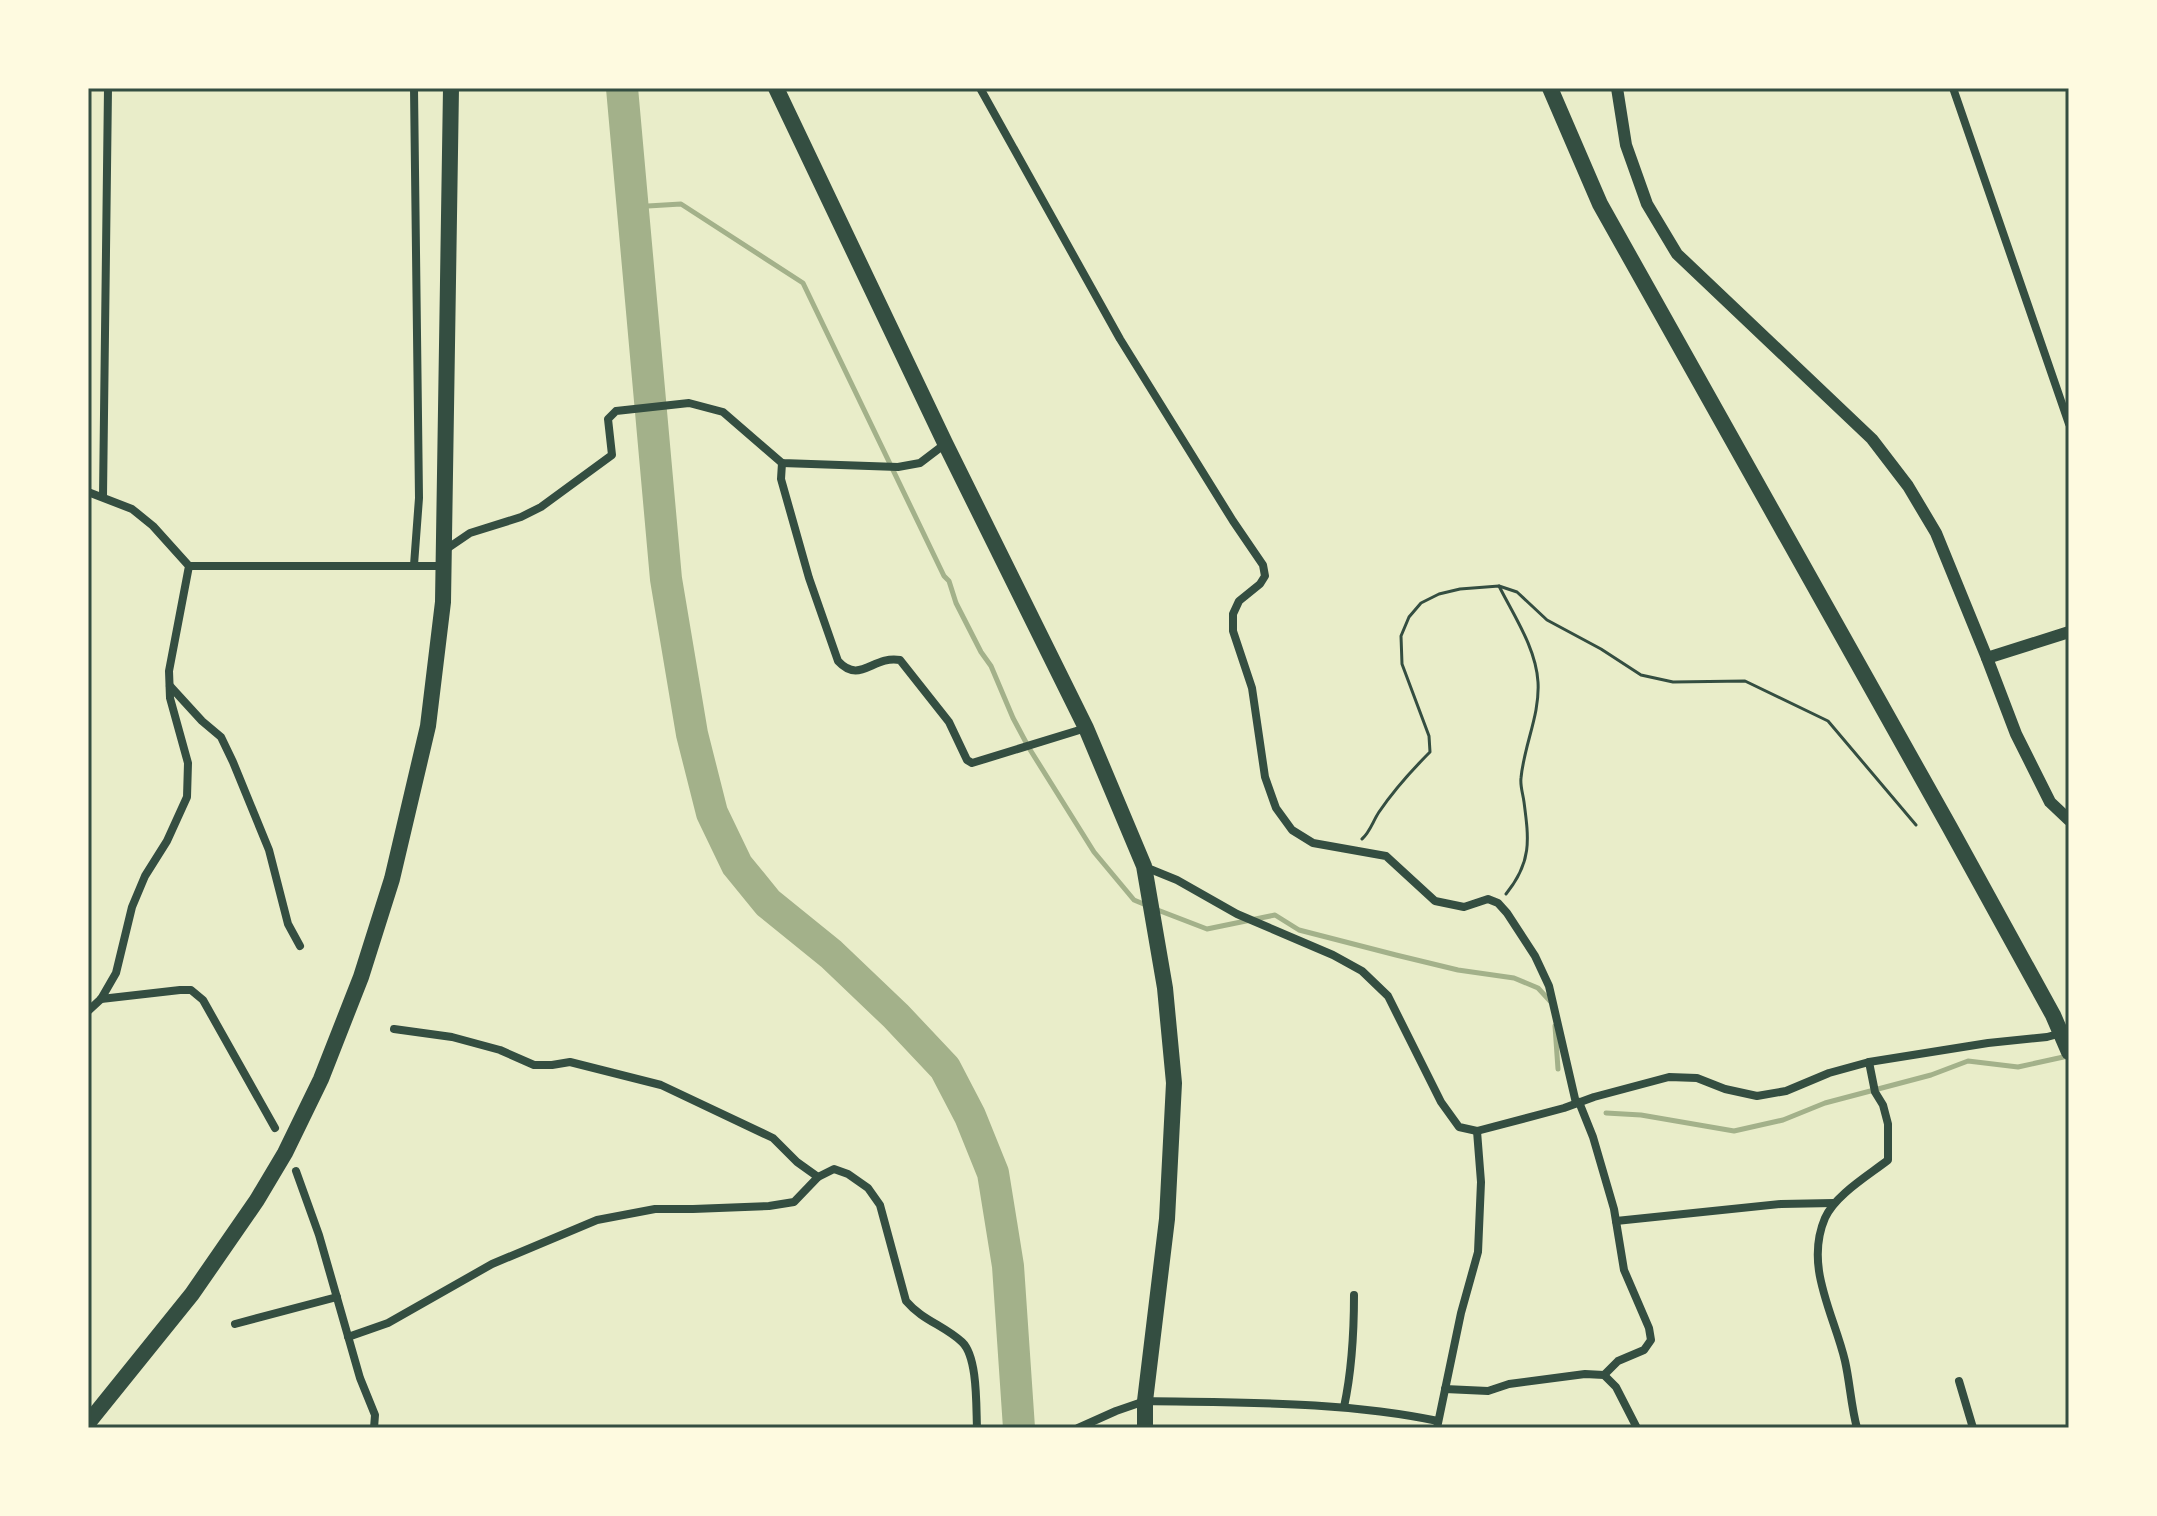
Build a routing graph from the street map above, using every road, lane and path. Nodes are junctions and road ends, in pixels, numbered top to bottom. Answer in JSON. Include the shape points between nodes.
{"nodes":[{"id":1,"x":108,"y":88,"type":"edge"},
{"id":2,"x":414,"y":88,"type":"edge"},
{"id":3,"x":451,"y":88,"type":"edge"},
{"id":4,"x":776,"y":88,"type":"edge"},
{"id":5,"x":980,"y":88,"type":"edge"},
{"id":6,"x":1550,"y":88,"type":"edge"},
{"id":7,"x":1617,"y":88,"type":"edge"},
{"id":8,"x":1953,"y":88,"type":"edge"},
{"id":9,"x":2069,"y":424,"type":"edge"},
{"id":10,"x":945,"y":443,"type":"junction"},
{"id":11,"x":782,"y":463,"type":"junction"},
{"id":12,"x":88,"y":492,"type":"edge"},
{"id":13,"x":103,"y":496,"type":"junction"},
{"id":14,"x":444,"y":558,"type":"junction"},
{"id":15,"x":414,"y":565,"type":"junction"},
{"id":16,"x":189,"y":566,"type":"junction"},
{"id":17,"x":1499,"y":586,"type":"junction"},
{"id":18,"x":2069,"y":632,"type":"edge"},
{"id":19,"x":1987,"y":658,"type":"junction"},
{"id":20,"x":170,"y":685,"type":"junction"},
{"id":21,"x":1086,"y":728,"type":"junction"},
{"id":22,"x":2069,"y":820,"type":"edge"},
{"id":23,"x":1916,"y":825,"type":"dead end"},
{"id":24,"x":1345,"y":849,"type":"junction"},
{"id":25,"x":1144,"y":866,"type":"junction"},
{"id":26,"x":1498,"y":903,"type":"junction"},
{"id":27,"x":300,"y":946,"type":"dead end"},
{"id":28,"x":101,"y":999,"type":"junction"},
{"id":29,"x":88,"y":1011,"type":"edge"},
{"id":30,"x":394,"y":1029,"type":"dead end"},
{"id":31,"x":2069,"y":1031,"type":"edge"},
{"id":32,"x":2069,"y":1052,"type":"edge"},
{"id":33,"x":1870,"y":1066,"type":"junction"},
{"id":34,"x":1577,"y":1103,"type":"junction"},
{"id":35,"x":275,"y":1128,"type":"dead end"},
{"id":36,"x":1477,"y":1131,"type":"junction"},
{"id":37,"x":296,"y":1171,"type":"dead end"},
{"id":38,"x":818,"y":1177,"type":"junction"},
{"id":39,"x":1834,"y":1203,"type":"junction"},
{"id":40,"x":1616,"y":1221,"type":"junction"},
{"id":41,"x":1354,"y":1295,"type":"dead end"},
{"id":42,"x":337,"y":1297,"type":"junction"},
{"id":43,"x":235,"y":1324,"type":"dead end"},
{"id":44,"x":348,"y":1337,"type":"junction"},
{"id":45,"x":1604,"y":1375,"type":"junction"},
{"id":46,"x":1959,"y":1381,"type":"dead end"},
{"id":47,"x":1445,"y":1389,"type":"junction"},
{"id":48,"x":1145,"y":1401,"type":"junction"},
{"id":49,"x":1344,"y":1407,"type":"junction"},
{"id":50,"x":88,"y":1423,"type":"edge"},
{"id":51,"x":1438,"y":1424,"type":"edge"},
{"id":52,"x":374,"y":1428,"type":"edge"},
{"id":53,"x":977,"y":1428,"type":"edge"},
{"id":54,"x":1078,"y":1428,"type":"edge"},
{"id":55,"x":1145,"y":1428,"type":"edge"},
{"id":56,"x":1637,"y":1428,"type":"edge"},
{"id":57,"x":1857,"y":1428,"type":"edge"},
{"id":58,"x":1973,"y":1428,"type":"edge"}],
"edges":[{"from":1,"to":13,"type":"street"},
{"from":2,"to":15,"type":"street","via":[[419,498]]},
{"from":3,"to":14,"type":"main road"},
{"from":4,"to":10,"type":"main road"},
{"from":5,"to":24,"type":"street","via":[[1120,339],[1263,565],[1265,576],[1233,614],[1233,631],[1252,688],[1265,777],[1276,808],[1292,830],[1313,843]]},
{"from":6,"to":32,"type":"main road","via":[[1600,204],[1949,826]]},
{"from":7,"to":19,"type":"street","via":[[1626,145],[1647,204],[1677,254],[1872,439],[1936,533]]},
{"from":8,"to":9,"type":"street"},
{"from":10,"to":11,"type":"street","via":[[920,463],[898,467]]},
{"from":10,"to":21,"type":"main road"},
{"from":11,"to":14,"type":"street","via":[[723,412],[689,403],[616,411],[608,419],[612,455],[601,465],[541,507],[470,533]]},
{"from":11,"to":21,"type":"street","via":[[781,479],[809,578],[838,661],[846,670],[900,660],[949,722],[972,763]]},
{"from":12,"to":13,"type":"street"},
{"from":13,"to":16,"type":"street","via":[[153,526]]},
{"from":14,"to":15,"type":"street"},
{"from":14,"to":50,"type":"main road","via":[[428,726],[392,879],[321,1079],[257,1200],[192,1294]]},
{"from":15,"to":16,"type":"street"},
{"from":16,"to":20,"type":"street"},
{"from":17,"to":23,"type":"path","via":[[1517,592],[1547,620],[1641,675],[1673,682],[1745,681],[1828,721]]},
{"from":17,"to":24,"type":"path","via":[[1439,594],[1409,617],[1401,636],[1402,664],[1430,752],[1378,814],[1366,837]]},
{"from":17,"to":26,"type":"path","via":[[1529,644],[1538,680],[1521,780],[1529,841],[1517,880]]},
{"from":18,"to":19,"type":"street"},
{"from":19,"to":22,"type":"street","via":[[2033,770],[2050,802]]},
{"from":20,"to":27,"type":"street","via":[[221,737],[269,850],[288,924]]},
{"from":20,"to":28,"type":"street","via":[[188,763],[187,797],[136,897],[116,973]]},
{"from":21,"to":25,"type":"main road"},
{"from":24,"to":26,"type":"street","via":[[1386,856],[1435,901],[1464,907],[1488,899]]},
{"from":25,"to":36,"type":"street","via":[[1362,971],[1388,996],[1441,1102],[1459,1127]]},
{"from":25,"to":48,"type":"main road","via":[[1165,988],[1174,1083],[1167,1219]]},
{"from":26,"to":34,"type":"street","via":[[1549,986]]},
{"from":28,"to":29,"type":"street"},
{"from":28,"to":35,"type":"street","via":[[191,990],[203,1000]]},
{"from":30,"to":38,"type":"street","via":[[476,1043],[534,1065],[570,1062],[661,1085],[773,1138]]},
{"from":31,"to":33,"type":"street"},
{"from":33,"to":34,"type":"street","via":[[1757,1096],[1697,1078],[1669,1077]]},
{"from":33,"to":39,"type":"street","via":[[1888,1124],[1888,1160]]},
{"from":34,"to":36,"type":"street"},
{"from":34,"to":40,"type":"street","via":[[1593,1137]]},
{"from":36,"to":47,"type":"street","via":[[1478,1252]]},
{"from":37,"to":42,"type":"street"},
{"from":38,"to":44,"type":"street","via":[[794,1202],[655,1209],[597,1220],[492,1264],[388,1323]]},
{"from":38,"to":53,"type":"street","via":[[834,1169],[848,1174],[880,1205],[906,1301],[970,1352]]},
{"from":39,"to":40,"type":"street"},
{"from":39,"to":57,"type":"street","via":[[1817,1247],[1821,1290],[1845,1361]]},
{"from":40,"to":45,"type":"street","via":[[1624,1270],[1651,1340]]},
{"from":41,"to":49,"type":"street"},
{"from":42,"to":43,"type":"street"},
{"from":42,"to":44,"type":"street"},
{"from":44,"to":52,"type":"street","via":[[375,1415]]},
{"from":45,"to":47,"type":"street","via":[[1509,1384],[1488,1391]]},
{"from":45,"to":56,"type":"street"},
{"from":46,"to":58,"type":"street"},
{"from":47,"to":51,"type":"street"},
{"from":48,"to":49,"type":"street"},
{"from":48,"to":54,"type":"street"},
{"from":48,"to":55,"type":"main road"},
{"from":49,"to":51,"type":"street","via":[[1398,1412]]}]}
